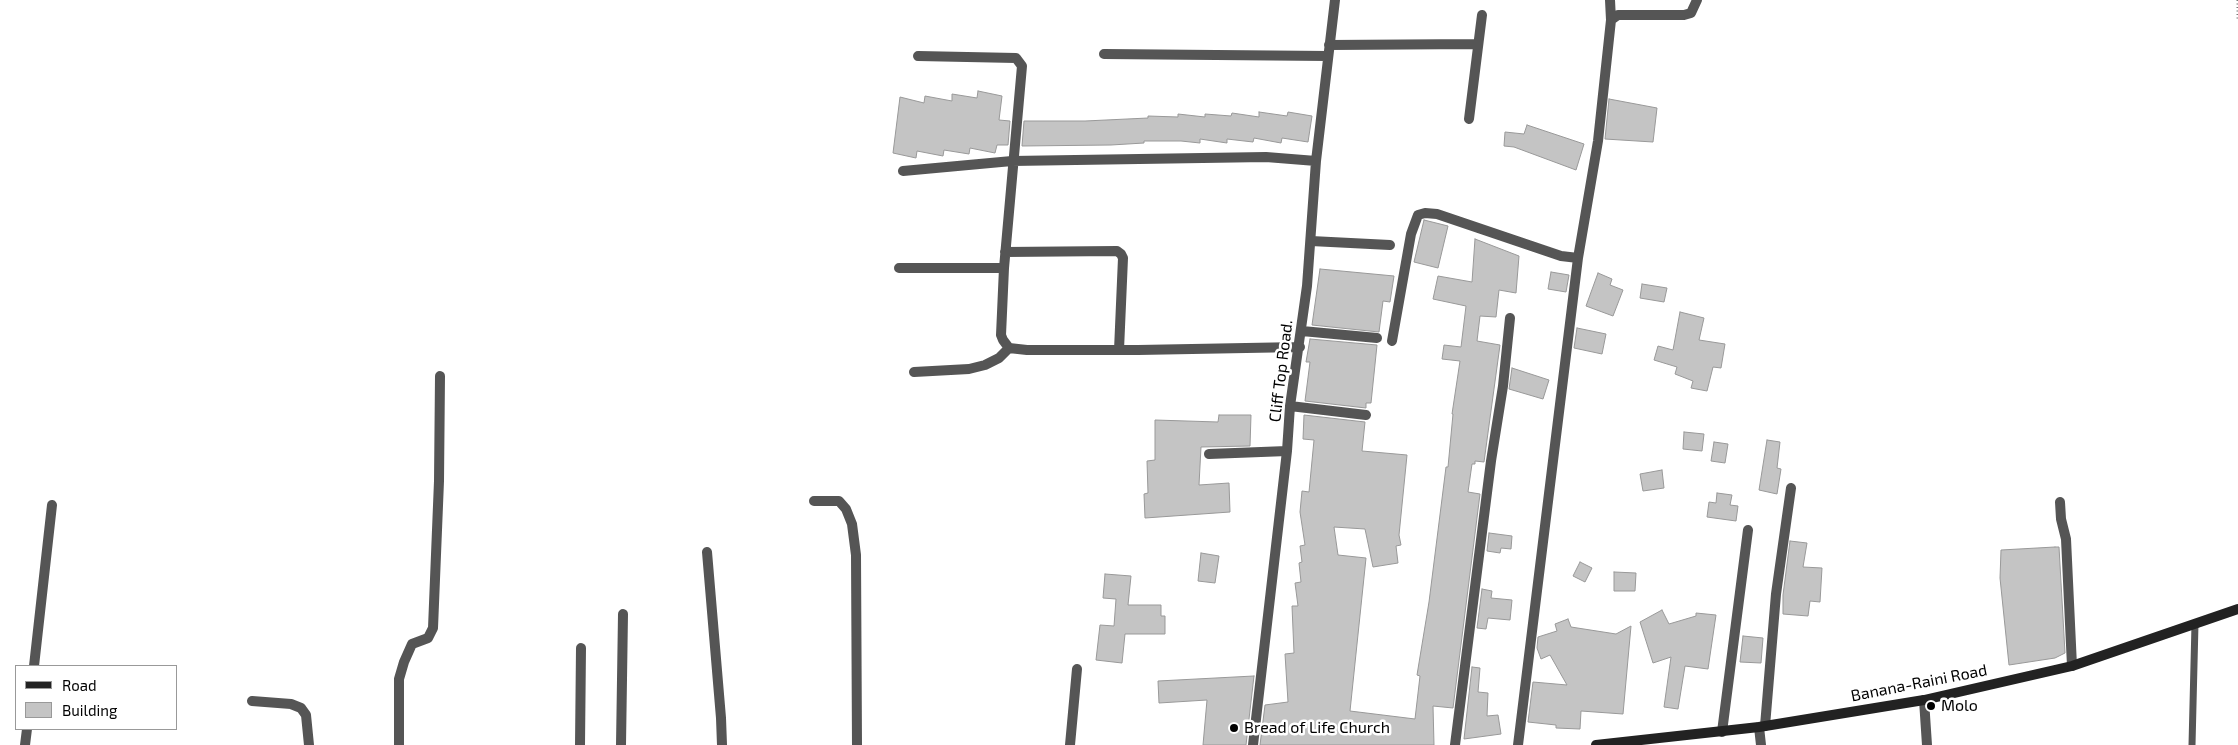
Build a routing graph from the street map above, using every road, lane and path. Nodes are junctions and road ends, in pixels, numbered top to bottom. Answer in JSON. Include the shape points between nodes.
{"nodes":[{"id":1,"x":1335,"y":0,"type":"edge"},
{"id":2,"x":1610,"y":0,"type":"edge"},
{"id":3,"x":1697,"y":0,"type":"edge"},
{"id":4,"x":2238,"y":0,"type":"edge"},
{"id":5,"x":1482,"y":15,"type":"dead end"},
{"id":6,"x":1611,"y":20,"type":"junction"},
{"id":7,"x":2238,"y":22,"type":"edge"},
{"id":8,"x":1478,"y":44,"type":"junction"},
{"id":9,"x":1329,"y":45,"type":"junction"},
{"id":10,"x":1104,"y":54,"type":"dead end"},
{"id":11,"x":918,"y":56,"type":"dead end"},
{"id":12,"x":1328,"y":56,"type":"junction"},
{"id":13,"x":1469,"y":119,"type":"dead end"},
{"id":14,"x":1012,"y":161,"type":"junction"},
{"id":15,"x":1316,"y":161,"type":"junction"},
{"id":16,"x":903,"y":171,"type":"dead end"},
{"id":17,"x":1311,"y":240,"type":"junction"},
{"id":18,"x":1390,"y":245,"type":"dead end"},
{"id":19,"x":1006,"y":252,"type":"junction"},
{"id":20,"x":1578,"y":258,"type":"junction"},
{"id":21,"x":899,"y":268,"type":"dead end"},
{"id":22,"x":1004,"y":268,"type":"junction"},
{"id":23,"x":1510,"y":318,"type":"dead end"},
{"id":24,"x":1302,"y":331,"type":"junction"},
{"id":25,"x":1377,"y":338,"type":"dead end"},
{"id":26,"x":1392,"y":341,"type":"dead end"},
{"id":27,"x":1300,"y":347,"type":"junction"},
{"id":28,"x":1009,"y":348,"type":"junction"},
{"id":29,"x":1118,"y":350,"type":"junction"},
{"id":30,"x":914,"y":372,"type":"dead end"},
{"id":31,"x":440,"y":376,"type":"dead end"},
{"id":32,"x":1290,"y":406,"type":"junction"},
{"id":33,"x":1366,"y":416,"type":"dead end"},
{"id":34,"x":1287,"y":450,"type":"junction"},
{"id":35,"x":1208,"y":454,"type":"dead end"},
{"id":36,"x":1791,"y":488,"type":"dead end"},
{"id":37,"x":814,"y":502,"type":"dead end"},
{"id":38,"x":2060,"y":502,"type":"dead end"},
{"id":39,"x":52,"y":505,"type":"dead end"},
{"id":40,"x":1748,"y":530,"type":"dead end"},
{"id":41,"x":706,"y":552,"type":"dead end"},
{"id":42,"x":2238,"y":609,"type":"edge"},
{"id":43,"x":623,"y":614,"type":"dead end"},
{"id":44,"x":2195,"y":624,"type":"junction"},
{"id":45,"x":581,"y":648,"type":"dead end"},
{"id":46,"x":34,"y":665,"type":"edge"},
{"id":47,"x":2072,"y":666,"type":"junction"},
{"id":48,"x":1077,"y":669,"type":"dead end"},
{"id":49,"x":1924,"y":700,"type":"junction"},
{"id":50,"x":252,"y":701,"type":"dead end"},
{"id":51,"x":1762,"y":726,"type":"junction"},
{"id":52,"x":27,"y":730,"type":"edge"},
{"id":53,"x":1722,"y":732,"type":"junction"},
{"id":54,"x":25,"y":745,"type":"edge"},
{"id":55,"x":309,"y":745,"type":"edge"},
{"id":56,"x":399,"y":745,"type":"edge"},
{"id":57,"x":580,"y":745,"type":"edge"},
{"id":58,"x":621,"y":745,"type":"edge"},
{"id":59,"x":722,"y":745,"type":"edge"},
{"id":60,"x":857,"y":745,"type":"edge"},
{"id":61,"x":1070,"y":745,"type":"edge"},
{"id":62,"x":1253,"y":745,"type":"edge"},
{"id":63,"x":1455,"y":745,"type":"edge"},
{"id":64,"x":1518,"y":745,"type":"edge"},
{"id":65,"x":1596,"y":745,"type":"edge"},
{"id":66,"x":1761,"y":745,"type":"edge"},
{"id":67,"x":1927,"y":745,"type":"edge"},
{"id":68,"x":2192,"y":745,"type":"edge"}],
"edges":[{"from":1,"to":9,"type":"street","name":"Cliff Top Road."},
{"from":2,"to":6,"type":"street"},
{"from":3,"to":6,"type":"street","via":[[1691,12],[1684,16],[1618,15]]},
{"from":4,"to":7,"type":"path"},
{"from":5,"to":8,"type":"street"},
{"from":6,"to":20,"type":"street","via":[[1598,142]]},
{"from":8,"to":9,"type":"street"},
{"from":8,"to":13,"type":"street"},
{"from":9,"to":12,"type":"street","name":"Cliff Top Road."},
{"from":10,"to":12,"type":"street"},
{"from":11,"to":14,"type":"street","via":[[1016,58],[1020,62],[1022,86]]},
{"from":12,"to":15,"type":"street","name":"Cliff Top Road."},
{"from":14,"to":15,"type":"street","via":[[1266,157]]},
{"from":14,"to":16,"type":"street"},
{"from":14,"to":19,"type":"street"},
{"from":15,"to":17,"type":"street","name":"Cliff Top Road."},
{"from":17,"to":18,"type":"street"},
{"from":17,"to":24,"type":"street","name":"Cliff Top Road."},
{"from":19,"to":22,"type":"street"},
{"from":19,"to":29,"type":"street","via":[[1117,251],[1121,254],[1124,258]]},
{"from":20,"to":26,"type":"street","via":[[1561,256],[1437,214],[1418,215],[1410,234]]},
{"from":20,"to":64,"type":"street"},
{"from":21,"to":22,"type":"street"},
{"from":22,"to":28,"type":"street","via":[[1002,335]]},
{"from":23,"to":63,"type":"street"},
{"from":24,"to":25,"type":"street"},
{"from":24,"to":27,"type":"street","name":"Cliff Top Road."},
{"from":27,"to":29,"type":"street"},
{"from":27,"to":32,"type":"street","name":"Cliff Top Road."},
{"from":28,"to":29,"type":"street"},
{"from":28,"to":30,"type":"street","via":[[986,365]]},
{"from":31,"to":56,"type":"street","via":[[432,628],[428,638],[412,644],[399,679]]},
{"from":32,"to":33,"type":"street"},
{"from":32,"to":34,"type":"street","name":"Cliff Top Road."},
{"from":34,"to":35,"type":"street"},
{"from":34,"to":62,"type":"street","name":"Cliff Top Road."},
{"from":36,"to":51,"type":"street"},
{"from":37,"to":60,"type":"street","via":[[839,501],[852,524],[857,575]]},
{"from":38,"to":47,"type":"street","via":[[2066,539]]},
{"from":39,"to":46,"type":"street"},
{"from":40,"to":53,"type":"street"},
{"from":41,"to":59,"type":"street"},
{"from":42,"to":44,"type":"main road","name":"Banana-Raini Road"},
{"from":43,"to":58,"type":"street"},
{"from":44,"to":47,"type":"main road","name":"Banana-Raini Road"},
{"from":44,"to":68,"type":"lane"},
{"from":45,"to":57,"type":"street"},
{"from":47,"to":49,"type":"main road","name":"Banana-Raini Road"},
{"from":48,"to":61,"type":"street"},
{"from":49,"to":51,"type":"main road","name":"Banana-Raini Road"},
{"from":49,"to":67,"type":"street"},
{"from":50,"to":55,"type":"street","via":[[291,704],[301,708],[306,715]]},
{"from":51,"to":53,"type":"main road","name":"Banana-Raini Road"},
{"from":51,"to":66,"type":"street"},
{"from":52,"to":54,"type":"street"},
{"from":53,"to":65,"type":"main road","name":"Banana-Raini Road"}]}
